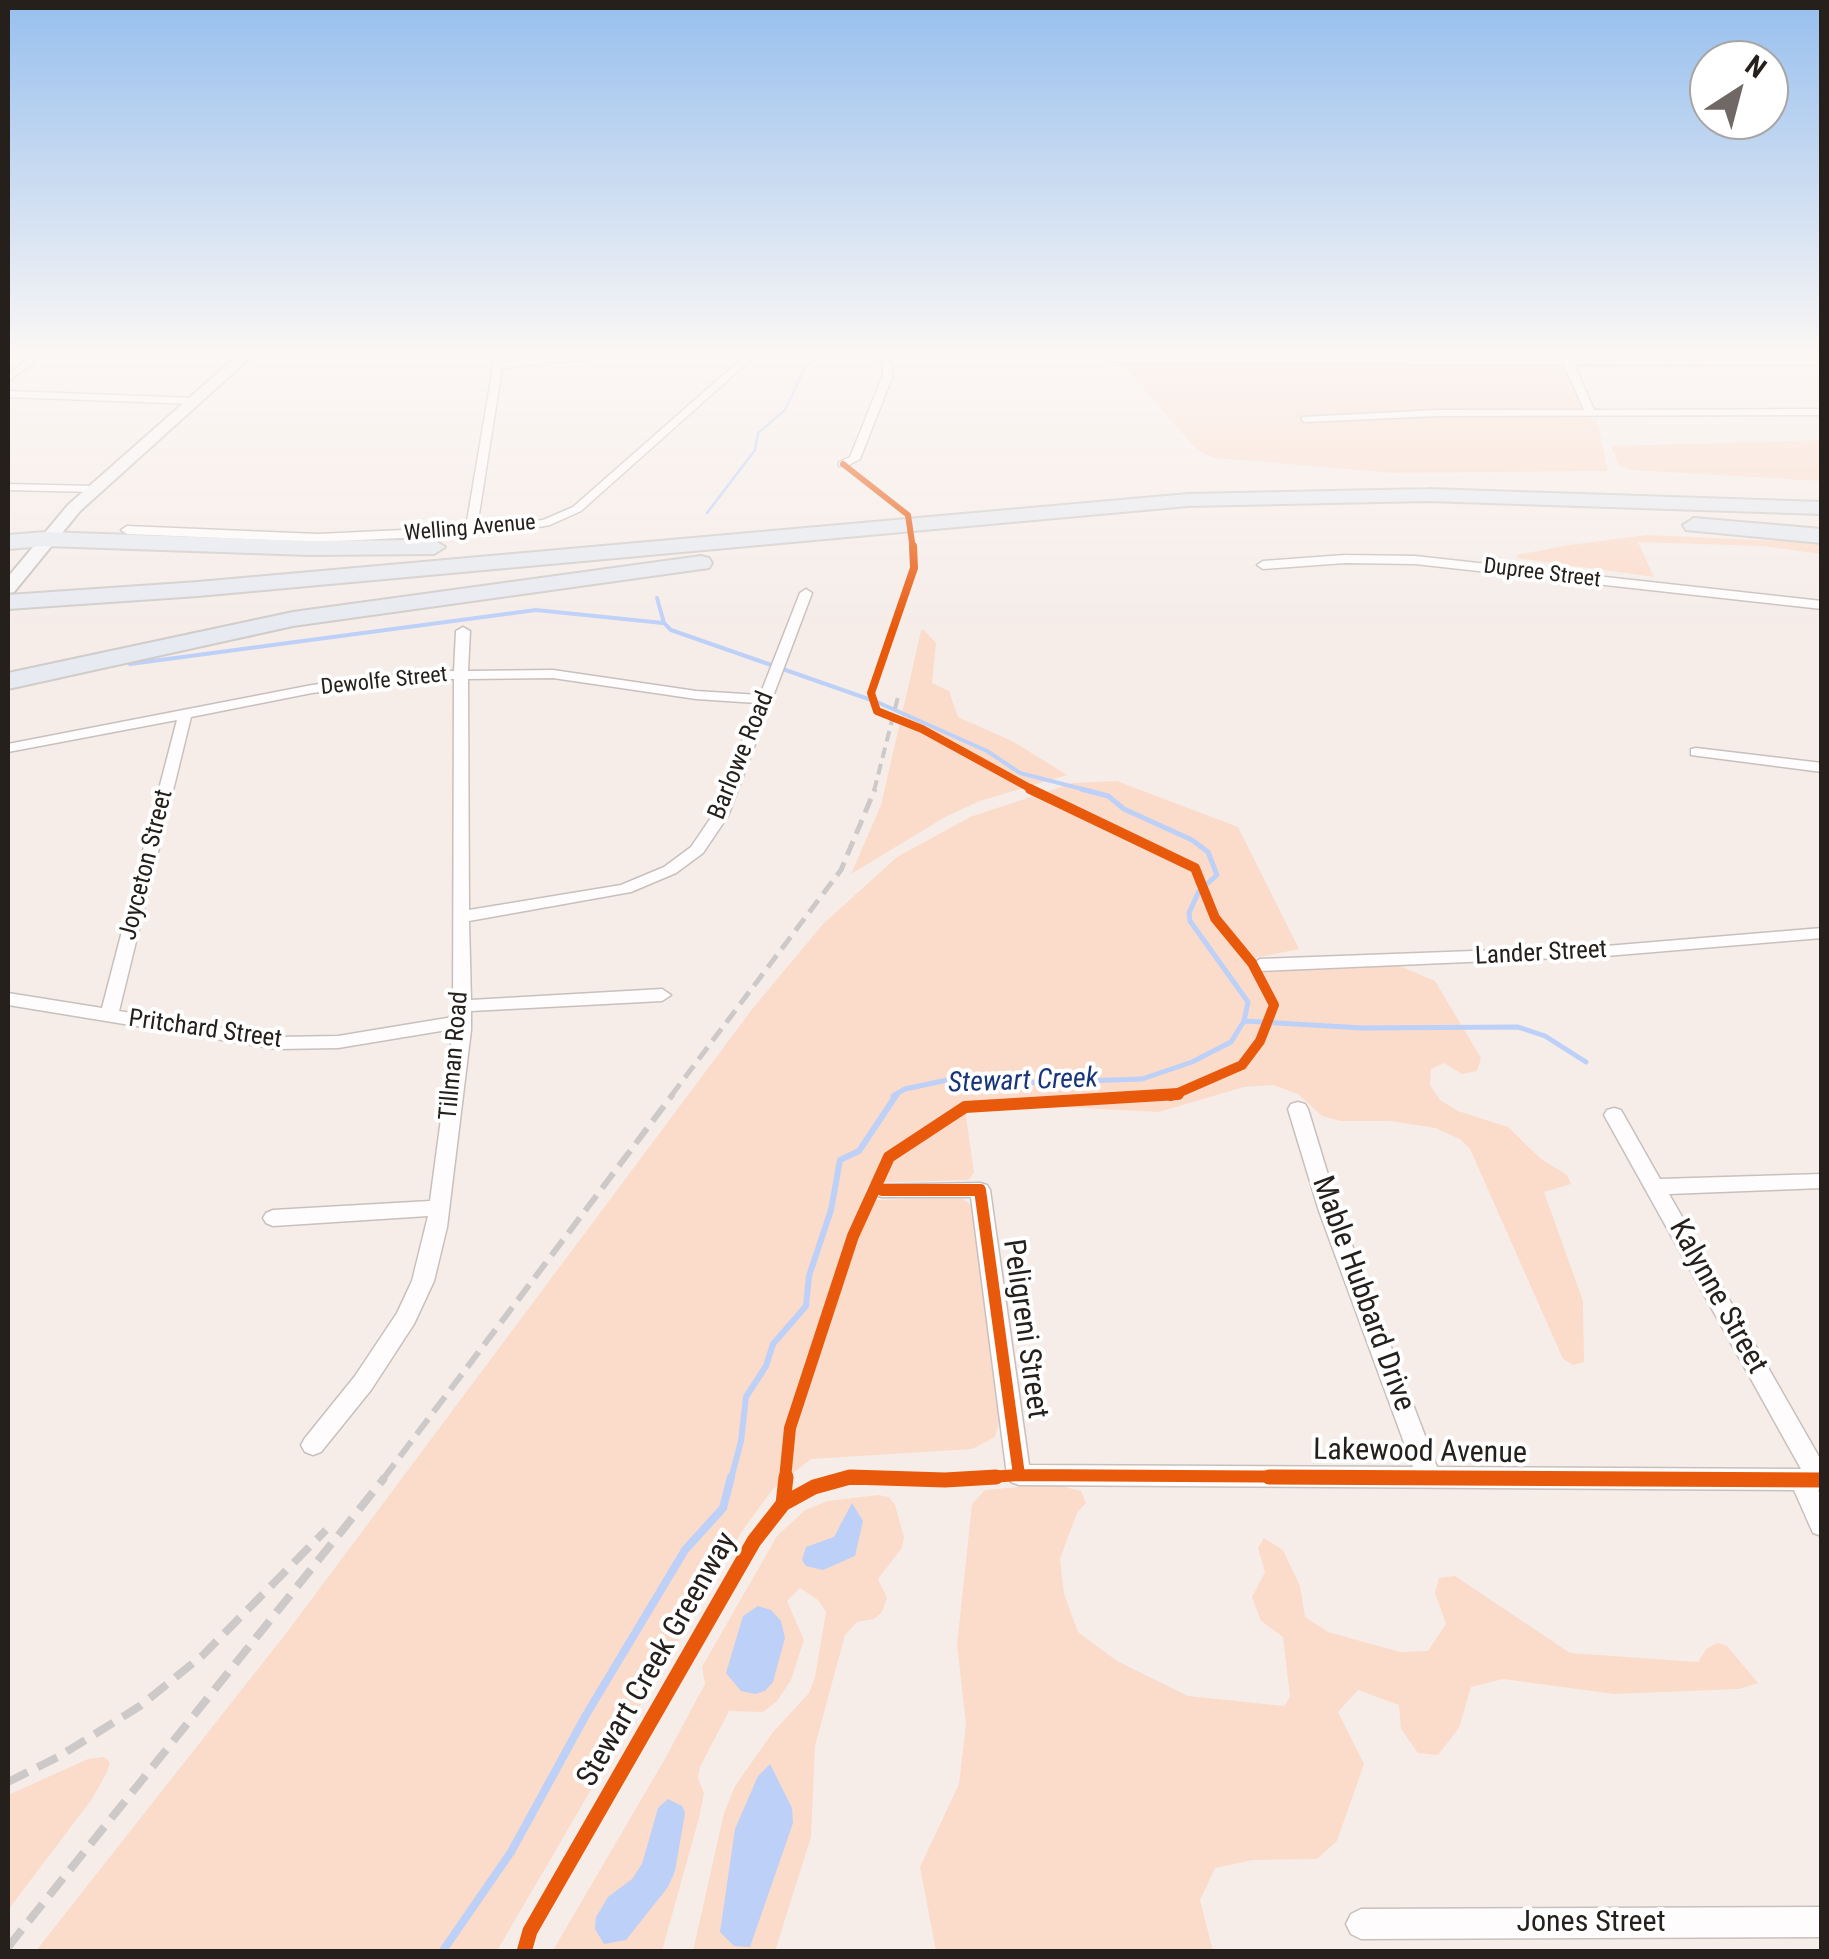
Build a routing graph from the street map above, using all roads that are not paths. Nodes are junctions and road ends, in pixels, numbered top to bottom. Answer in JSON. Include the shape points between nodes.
{"nodes":[{"id":1,"x":143,"y":446,"type":"edge"},
{"id":2,"x":484,"y":446,"type":"edge"},
{"id":3,"x":647,"y":446,"type":"edge"},
{"id":4,"x":860,"y":446,"type":"edge"},
{"id":5,"x":843,"y":464,"type":"dead end"},
{"id":6,"x":8,"y":486,"type":"edge"},
{"id":7,"x":94,"y":489,"type":"junction"},
{"id":8,"x":1822,"y":499,"type":"edge"},
{"id":9,"x":1672,"y":504,"type":"junction"},
{"id":10,"x":1822,"y":508,"type":"edge"},
{"id":11,"x":1650,"y":520,"type":"junction"},
{"id":12,"x":1822,"y":524,"type":"edge"},
{"id":13,"x":1000,"y":526,"type":"junction"},
{"id":14,"x":127,"y":530,"type":"dead end"},
{"id":15,"x":471,"y":530,"type":"junction"},
{"id":16,"x":763,"y":536,"type":"junction"},
{"id":17,"x":892,"y":536,"type":"junction"},
{"id":18,"x":1822,"y":536,"type":"edge"},
{"id":19,"x":45,"y":539,"type":"junction"},
{"id":20,"x":8,"y":542,"type":"edge"},
{"id":21,"x":701,"y":562,"type":"junction"},
{"id":22,"x":1263,"y":565,"type":"dead end"},
{"id":23,"x":12,"y":582,"type":"edge"},
{"id":24,"x":806,"y":592,"type":"dead end"},
{"id":25,"x":8,"y":602,"type":"edge"},
{"id":26,"x":1822,"y":605,"type":"edge"},
{"id":27,"x":8,"y":620,"type":"edge"},
{"id":28,"x":463,"y":631,"type":"dead end"},
{"id":29,"x":462,"y":673,"type":"junction"},
{"id":30,"x":8,"y":682,"type":"edge"},
{"id":31,"x":765,"y":699,"type":"junction"},
{"id":32,"x":184,"y":714,"type":"junction"},
{"id":33,"x":8,"y":748,"type":"edge"},
{"id":34,"x":1696,"y":752,"type":"dead end"},
{"id":35,"x":1822,"y":768,"type":"edge"},
{"id":36,"x":460,"y":917,"type":"junction"},
{"id":37,"x":1822,"y":933,"type":"edge"},
{"id":38,"x":1260,"y":964,"type":"dead end"},
{"id":39,"x":662,"y":995,"type":"dead end"},
{"id":40,"x":8,"y":999,"type":"edge"},
{"id":41,"x":462,"y":1014,"type":"junction"},
{"id":42,"x":109,"y":1016,"type":"junction"},
{"id":43,"x":1298,"y":1109,"type":"dead end"},
{"id":44,"x":1614,"y":1114,"type":"dead end"},
{"id":45,"x":1822,"y":1181,"type":"edge"},
{"id":46,"x":1655,"y":1188,"type":"junction"},
{"id":47,"x":882,"y":1190,"type":"dead end"},
{"id":48,"x":439,"y":1208,"type":"junction"},
{"id":49,"x":273,"y":1218,"type":"dead end"},
{"id":50,"x":313,"y":1445,"type":"dead end"},
{"id":51,"x":1019,"y":1475,"type":"joint"},
{"id":52,"x":1429,"y":1478,"type":"junction"},
{"id":53,"x":1814,"y":1480,"type":"edge"},
{"id":54,"x":1822,"y":1526,"type":"edge"},
{"id":55,"x":1822,"y":1922,"type":"edge"},
{"id":56,"x":1361,"y":1924,"type":"dead end"}],
"edges":[{"from":1,"to":7,"type":"street"},
{"from":2,"to":15,"type":"street"},
{"from":3,"to":15,"type":"street","name":"Welling Avenue","via":[[577,509],[546,522]]},
{"from":4,"to":5,"type":"street","via":[[855,459]]},
{"from":6,"to":7,"type":"street"},
{"from":7,"to":19,"type":"street"},
{"from":8,"to":9,"type":"highway"},
{"from":9,"to":10,"type":"highway"},
{"from":9,"to":13,"type":"highway","via":[[1312,495],[1149,503]]},
{"from":11,"to":12,"type":"highway"},
{"from":11,"to":13,"type":"highway","via":[[1312,514]]},
{"from":11,"to":18,"type":"highway"},
{"from":13,"to":17,"type":"highway"},
{"from":14,"to":15,"type":"street","name":"Welling Avenue","via":[[318,538]]},
{"from":16,"to":17,"type":"highway"},
{"from":16,"to":19,"type":"highway","via":[[380,548]]},
{"from":16,"to":25,"type":"highway"},
{"from":17,"to":21,"type":"highway"},
{"from":19,"to":20,"type":"highway"},
{"from":19,"to":23,"type":"street"},
{"from":21,"to":27,"type":"highway"},
{"from":21,"to":30,"type":"highway","via":[[293,619]]},
{"from":22,"to":26,"type":"street","name":"Dupree Street","via":[[1414,560]]},
{"from":24,"to":31,"type":"street","name":"Barlowe Road"},
{"from":28,"to":29,"type":"street","name":"Tillman Road"},
{"from":29,"to":31,"type":"street","name":"Dewolfe Street","via":[[553,674]]},
{"from":29,"to":32,"type":"street","name":"Dewolfe Street","via":[[352,683]]},
{"from":29,"to":36,"type":"street","name":"Tillman Road"},
{"from":31,"to":36,"type":"street","name":"Barlowe Road","via":[[720,816],[679,864],[625,889]]},
{"from":32,"to":33,"type":"street","name":"Dewolfe Street"},
{"from":32,"to":42,"type":"street","name":"Joyceton Street"},
{"from":34,"to":35,"type":"street"},
{"from":36,"to":41,"type":"street","name":"Tillman Road"},
{"from":37,"to":38,"type":"street","name":"Lander Street","via":[[1549,954]]},
{"from":39,"to":41,"type":"street","name":"Pritchard Street"},
{"from":40,"to":42,"type":"street","name":"Pritchard Street"},
{"from":41,"to":42,"type":"street","name":"Pritchard Street","via":[[338,1042],[277,1043]]},
{"from":41,"to":48,"type":"street","name":"Tillman Road"},
{"from":43,"to":52,"type":"street","name":"Mable Hubbard Drive"},
{"from":44,"to":46,"type":"street","name":"Kalynne Street"},
{"from":45,"to":46,"type":"street"},
{"from":46,"to":53,"type":"street","name":"Kalynne Street"},
{"from":47,"to":51,"type":"street","name":"Peligreni Street","via":[[980,1190]]},
{"from":48,"to":49,"type":"street"},
{"from":48,"to":50,"type":"street","name":"Tillman Road","via":[[430,1262],[406,1318]]},
{"from":51,"to":52,"type":"street","name":"Lakewood Avenue"},
{"from":52,"to":53,"type":"street","name":"Lakewood Avenue"},
{"from":53,"to":54,"type":"street","name":"Kalynne Street"},
{"from":55,"to":56,"type":"street","name":"Jones Street"}]}
